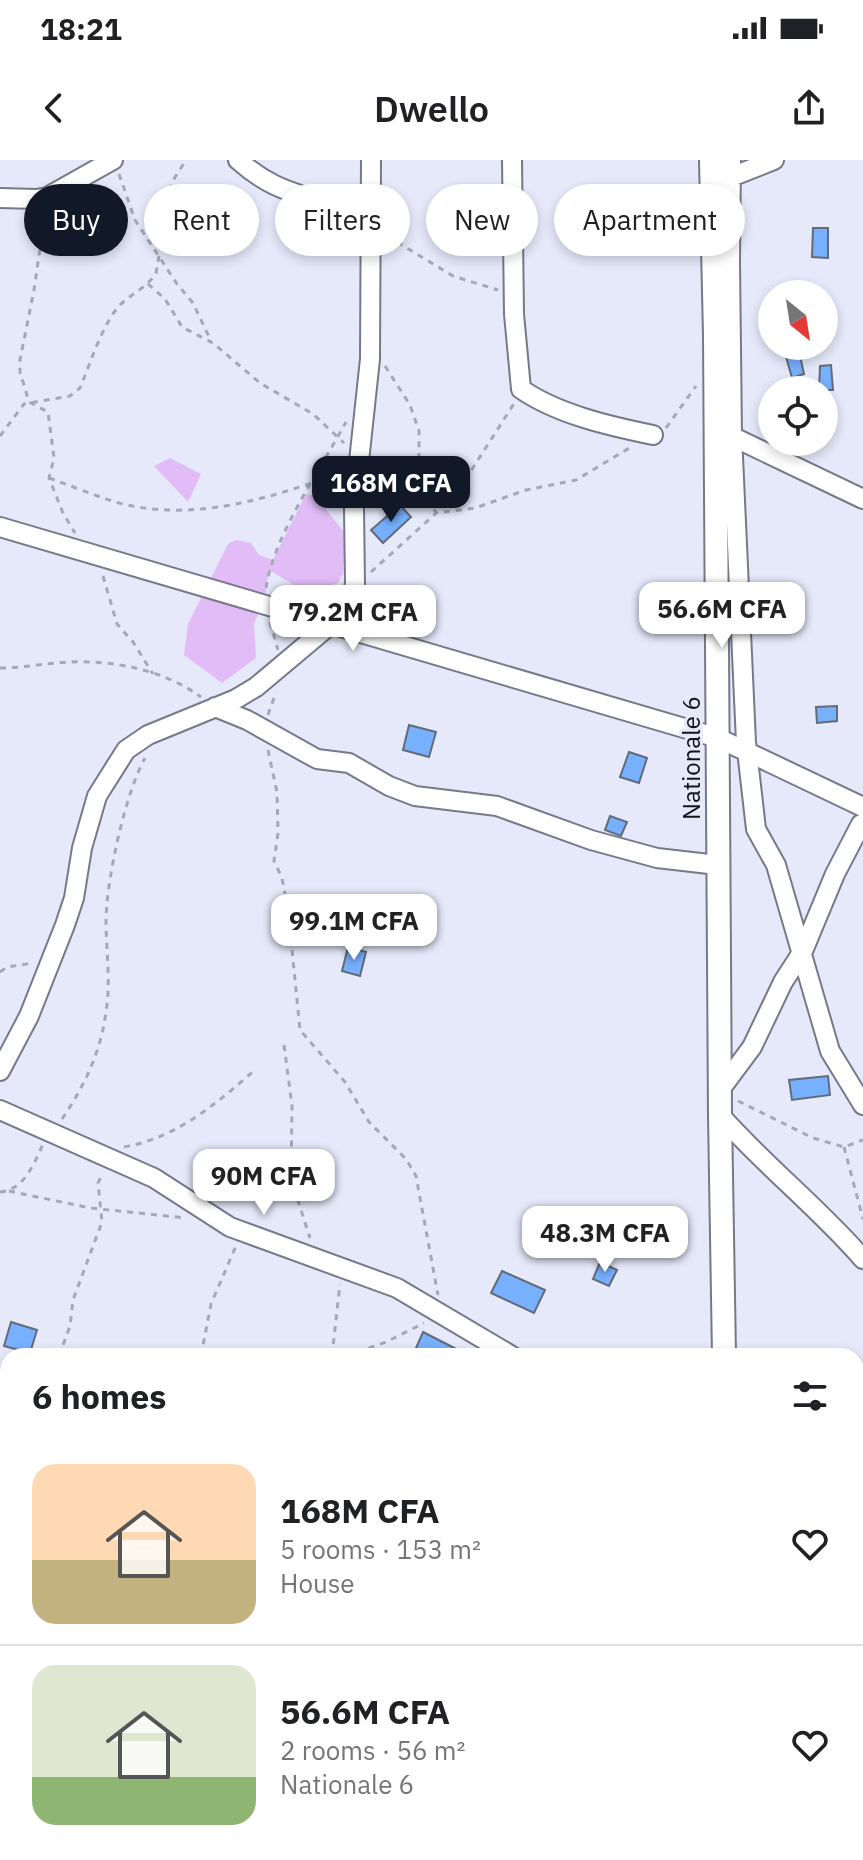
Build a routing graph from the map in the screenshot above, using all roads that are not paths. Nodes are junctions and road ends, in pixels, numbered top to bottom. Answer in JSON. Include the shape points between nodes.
{"nodes":[{"id":1,"x":113,"y":160,"type":"edge"},
{"id":2,"x":238,"y":160,"type":"edge"},
{"id":3,"x":371,"y":160,"type":"edge"},
{"id":4,"x":512,"y":160,"type":"edge"},
{"id":5,"x":711,"y":160,"type":"edge"},
{"id":6,"x":774,"y":160,"type":"edge"},
{"id":7,"x":724,"y":174,"type":"edge"},
{"id":8,"x":371,"y":184,"type":"edge"},
{"id":9,"x":275,"y":186,"type":"edge"},
{"id":10,"x":0,"y":198,"type":"edge"},
{"id":11,"x":370,"y":256,"type":"edge"},
{"id":12,"x":724,"y":433,"type":"junction"},
{"id":13,"x":653,"y":435,"type":"road end"},
{"id":14,"x":863,"y":499,"type":"edge"},
{"id":15,"x":0,"y":527,"type":"edge"},
{"id":16,"x":330,"y":624,"type":"junction"},
{"id":17,"x":215,"y":707,"type":"junction"},
{"id":18,"x":718,"y":738,"type":"junction"},
{"id":19,"x":747,"y":752,"type":"junction"},
{"id":20,"x":862,"y":816,"type":"edge"},
{"id":21,"x":718,"y":865,"type":"junction"},
{"id":22,"x":803,"y":951,"type":"junction"},
{"id":23,"x":0,"y":1071,"type":"edge"},
{"id":24,"x":720,"y":1090,"type":"junction"},
{"id":25,"x":863,"y":1105,"type":"edge"},
{"id":26,"x":0,"y":1110,"type":"edge"},
{"id":27,"x":720,"y":1115,"type":"junction"},
{"id":28,"x":863,"y":1259,"type":"edge"},
{"id":29,"x":499,"y":1348,"type":"edge"},
{"id":30,"x":724,"y":1348,"type":"edge"}],
"edges":[{"from":1,"to":10,"type":"street","via":[[47,197]]},
{"from":2,"to":9,"type":"street"},
{"from":3,"to":8,"type":"street"},
{"from":4,"to":13,"type":"street","via":[[514,314],[521,389],[590,420]]},
{"from":5,"to":7,"type":"main road","name":"Nationale 6"},
{"from":6,"to":7,"type":"street"},
{"from":7,"to":12,"type":"main road","name":"Nationale 6"},
{"from":11,"to":16,"type":"street","via":[[370,342],[354,508],[355,584],[343,614]]},
{"from":12,"to":14,"type":"street"},
{"from":12,"to":18,"type":"main road","name":"Nationale 6"},
{"from":12,"to":19,"type":"street"},
{"from":15,"to":16,"type":"street"},
{"from":16,"to":17,"type":"street","via":[[282,666],[236,699]]},
{"from":16,"to":18,"type":"street"},
{"from":17,"to":21,"type":"street","via":[[317,759],[349,763],[415,796],[497,806],[657,858]]},
{"from":17,"to":23,"type":"street","via":[[126,750],[97,796],[74,898],[29,1016]]},
{"from":18,"to":19,"type":"street"},
{"from":18,"to":21,"type":"main road","name":"Nationale 6"},
{"from":19,"to":20,"type":"street"},
{"from":19,"to":22,"type":"street","via":[[756,829],[776,865]]},
{"from":20,"to":22,"type":"street"},
{"from":21,"to":24,"type":"main road","name":"Nationale 6"},
{"from":22,"to":24,"type":"street","via":[[752,1047]]},
{"from":22,"to":25,"type":"street","via":[[830,1051]]},
{"from":24,"to":27,"type":"main road","name":"Nationale 6"},
{"from":26,"to":29,"type":"street","via":[[104,1154],[243,1232],[374,1278]]},
{"from":27,"to":28,"type":"street"},
{"from":27,"to":30,"type":"main road","name":"Nationale 6"}]}
